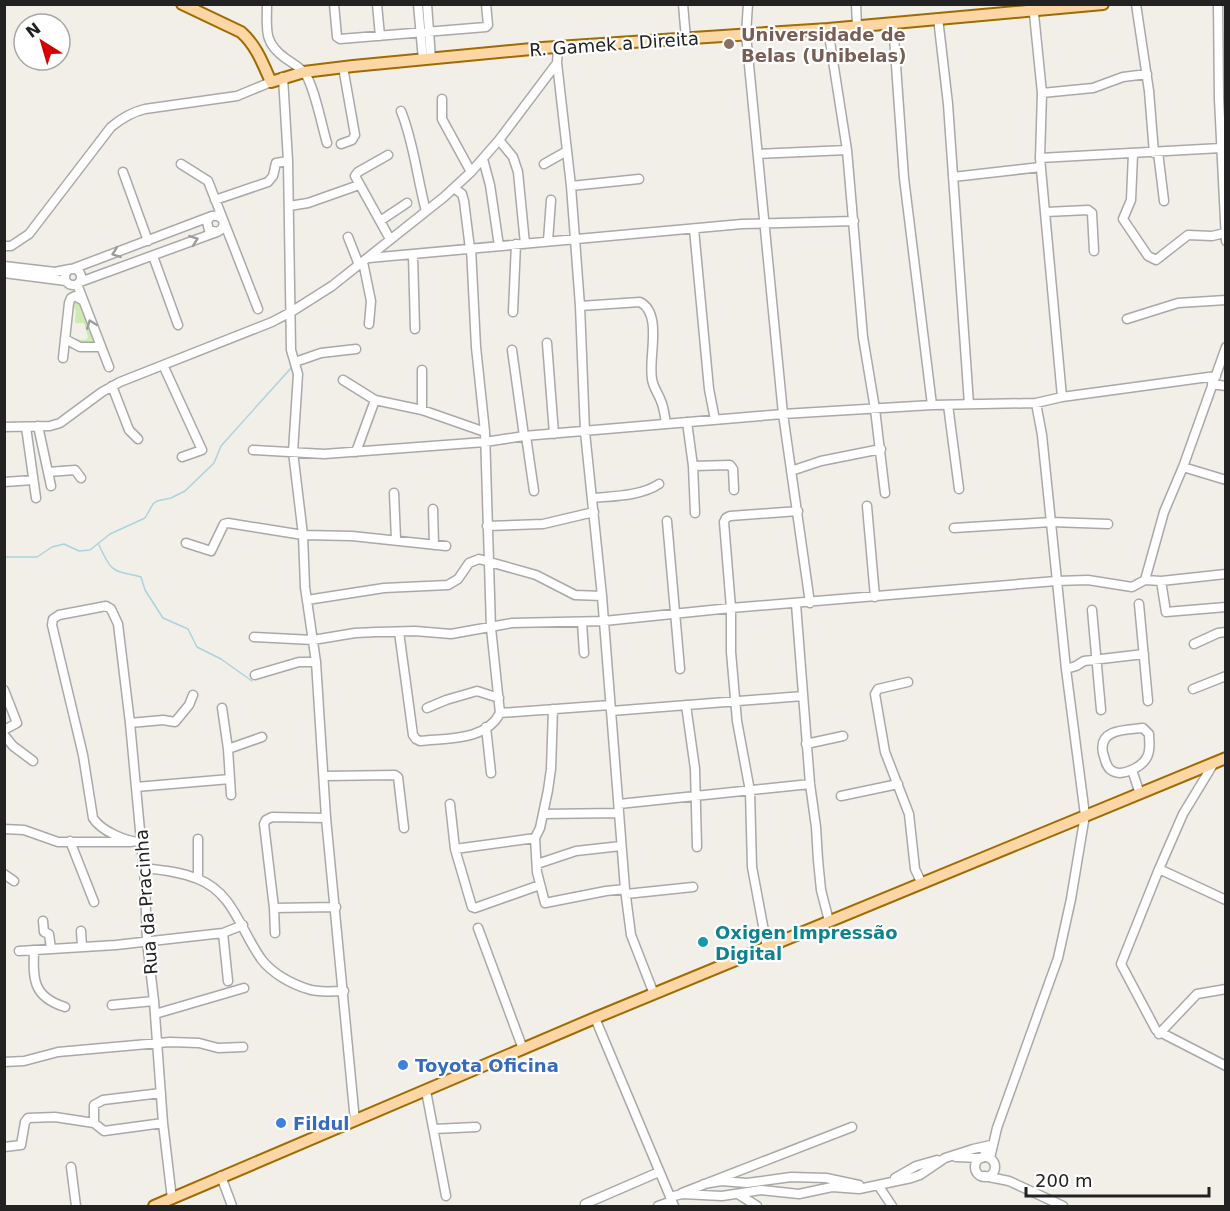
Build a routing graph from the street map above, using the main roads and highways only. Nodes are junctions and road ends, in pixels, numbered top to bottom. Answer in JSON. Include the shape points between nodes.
{"nodes":[{"id":1,"x":182,"y":4,"type":"edge"},
{"id":2,"x":1103,"y":4,"type":"edge"},
{"id":3,"x":1028,"y":7,"type":"edge"},
{"id":4,"x":1226,"y":758,"type":"edge"},
{"id":5,"x":164,"y":1204,"type":"edge"}],
"edges":[{"from":1,"to":3,"type":"main road","name":"R. Gamek a Direita","via":[[241,32],[258,54],[271,82],[304,72],[343,67],[893,23]]},
{"from":2,"to":3,"type":"main road","name":"R. Gamek a Direita"},
{"from":4,"to":5,"type":"main road","via":[[595,1018],[221,1176]]}]}
